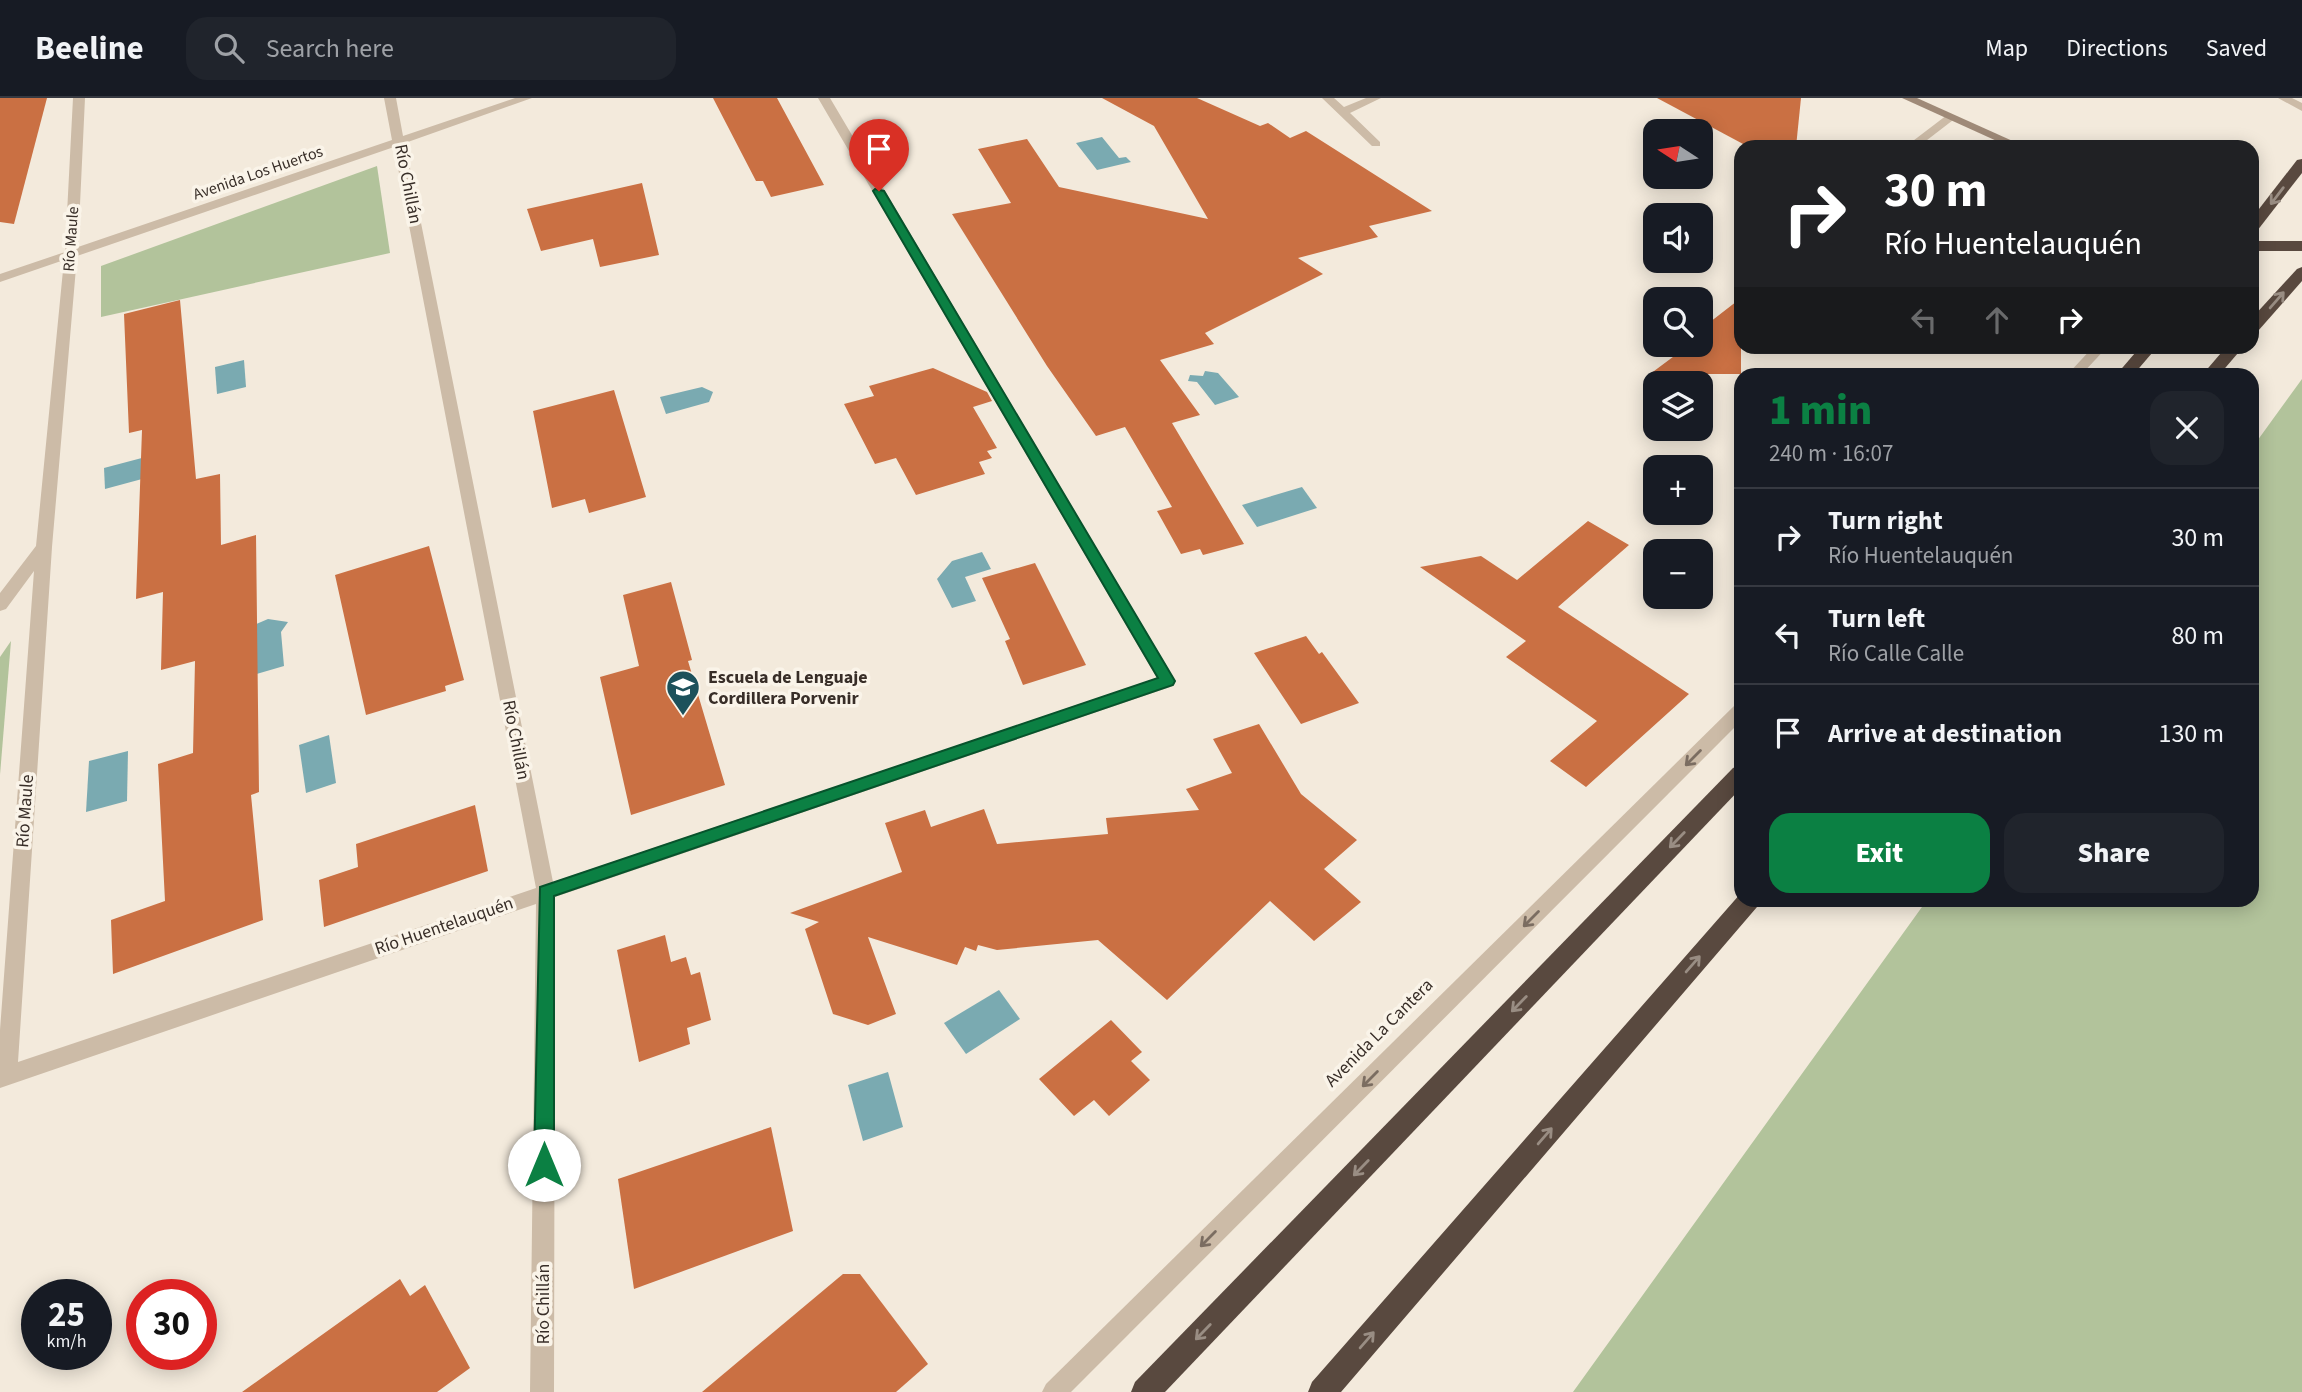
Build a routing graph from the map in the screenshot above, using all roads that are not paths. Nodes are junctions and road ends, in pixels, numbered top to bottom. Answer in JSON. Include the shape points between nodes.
{"nodes":[{"id":1,"x":79,"y":98,"type":"edge"},
{"id":2,"x":390,"y":98,"type":"edge"},
{"id":3,"x":526,"y":98,"type":"edge"},
{"id":4,"x":824,"y":98,"type":"edge"},
{"id":5,"x":1328,"y":98,"type":"edge"},
{"id":6,"x":1375,"y":98,"type":"edge"},
{"id":7,"x":1908,"y":98,"type":"edge"},
{"id":8,"x":2284,"y":98,"type":"edge"},
{"id":9,"x":2302,"y":108,"type":"edge"},
{"id":10,"x":1343,"y":112,"type":"junction"},
{"id":11,"x":1951,"y":117,"type":"junction"},
{"id":12,"x":1920,"y":140,"type":"edge"},
{"id":13,"x":2004,"y":140,"type":"edge"},
{"id":14,"x":400,"y":142,"type":"junction"},
{"id":15,"x":1376,"y":144,"type":"dead end"},
{"id":16,"x":2302,"y":163,"type":"edge"},
{"id":17,"x":2259,"y":219,"type":"edge"},
{"id":18,"x":2259,"y":246,"type":"edge"},
{"id":19,"x":2302,"y":246,"type":"edge"},
{"id":20,"x":71,"y":253,"type":"junction"},
{"id":21,"x":0,"y":278,"type":"edge"},
{"id":22,"x":2300,"y":278,"type":"edge"},
{"id":23,"x":2259,"y":321,"type":"edge"},
{"id":24,"x":2094,"y":354,"type":"edge"},
{"id":25,"x":2143,"y":354,"type":"edge"},
{"id":26,"x":2229,"y":354,"type":"edge"},
{"id":27,"x":2081,"y":368,"type":"edge"},
{"id":28,"x":2130,"y":368,"type":"edge"},
{"id":29,"x":2216,"y":368,"type":"edge"},
{"id":30,"x":44,"y":547,"type":"junction"},
{"id":31,"x":0,"y":605,"type":"edge"},
{"id":32,"x":1734,"y":717,"type":"edge"},
{"id":33,"x":1734,"y":781,"type":"edge"},
{"id":34,"x":546,"y":892,"type":"junction"},
{"id":35,"x":1743,"y":907,"type":"edge"},
{"id":36,"x":4,"y":1076,"type":"edge"},
{"id":37,"x":541,"y":1392,"type":"edge"},
{"id":38,"x":1054,"y":1392,"type":"edge"},
{"id":39,"x":1145,"y":1392,"type":"edge"},
{"id":40,"x":1322,"y":1392,"type":"edge"}],
"edges":[{"from":1,"to":20,"type":"street","name":"Río Maule"},
{"from":2,"to":14,"type":"street","name":"Río Chillán"},
{"from":3,"to":14,"type":"street","name":"Avenida Los Huertos"},
{"from":4,"to":34,"type":"street","name":"Río Huentelauquén","via":[[1167,681]]},
{"from":5,"to":10,"type":"street"},
{"from":6,"to":10,"type":"street"},
{"from":7,"to":11,"type":"street"},
{"from":8,"to":9,"type":"street"},
{"from":10,"to":15,"type":"street"},
{"from":11,"to":12,"type":"street"},
{"from":11,"to":13,"type":"street"},
{"from":14,"to":20,"type":"street","name":"Avenida Los Huertos"},
{"from":14,"to":34,"type":"street","name":"Río Chillán"},
{"from":16,"to":17,"type":"highway","one_way":true},
{"from":18,"to":19,"type":"highway"},
{"from":20,"to":21,"type":"street","name":"Avenida Los Huertos"},
{"from":20,"to":30,"type":"street","name":"Río Maule"},
{"from":23,"to":22,"type":"highway","one_way":true},
{"from":24,"to":27,"type":"street"},
{"from":25,"to":28,"type":"highway"},
{"from":26,"to":29,"type":"highway"},
{"from":30,"to":31,"type":"street"},
{"from":30,"to":36,"type":"street","name":"Río Maule"},
{"from":32,"to":38,"type":"street","name":"Avenida La Cantera","one_way":true},
{"from":33,"to":39,"type":"highway","one_way":true},
{"from":34,"to":36,"type":"street","name":"Río Huentelauquén"},
{"from":34,"to":37,"type":"street","name":"Río Chillán"},
{"from":40,"to":35,"type":"highway","one_way":true}]}
